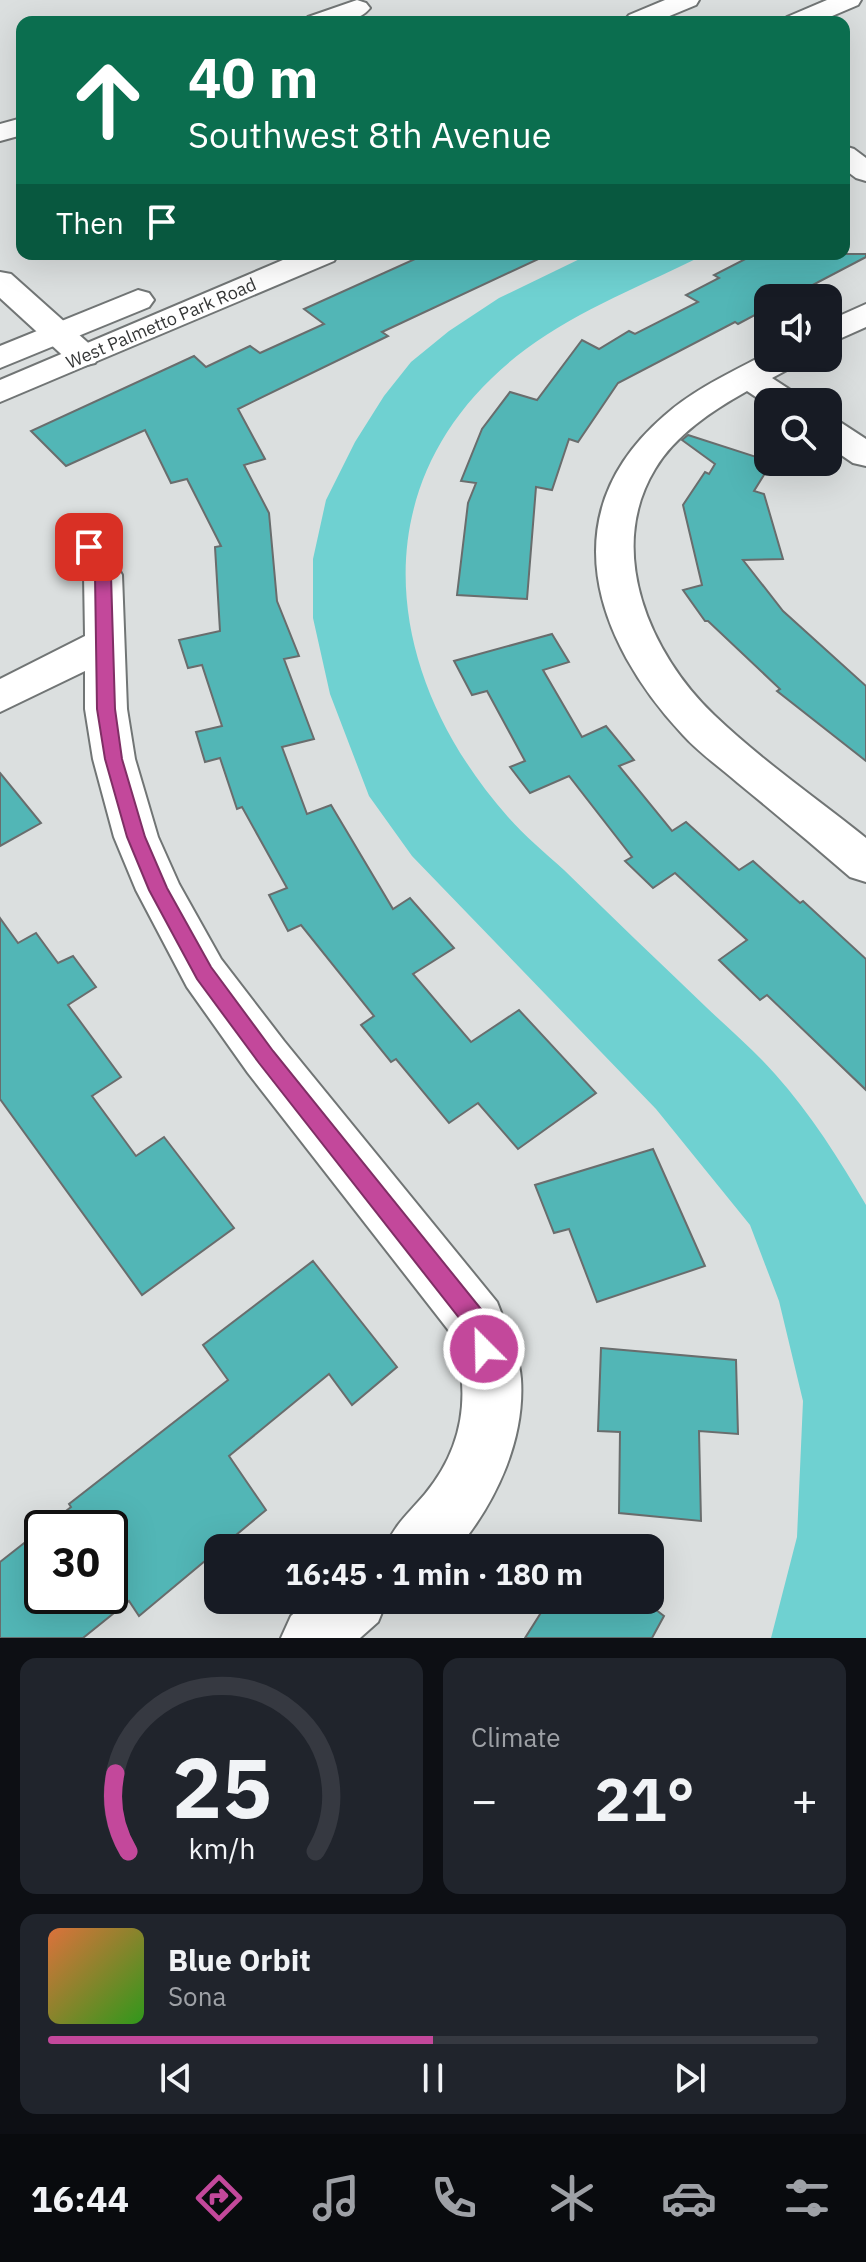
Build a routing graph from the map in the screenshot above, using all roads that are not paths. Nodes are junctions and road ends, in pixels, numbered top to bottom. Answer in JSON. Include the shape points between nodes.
{"nodes":[{"id":1,"x":687,"y":0,"type":"edge"},
{"id":2,"x":849,"y":0,"type":"edge"},
{"id":3,"x":350,"y":4,"type":"edge"},
{"id":4,"x":328,"y":16,"type":"edge"},
{"id":5,"x":648,"y":16,"type":"edge"},
{"id":6,"x":815,"y":16,"type":"edge"},
{"id":7,"x":850,"y":160,"type":"edge"},
{"id":8,"x":866,"y":172,"type":"edge"},
{"id":9,"x":309,"y":260,"type":"edge"},
{"id":10,"x":0,"y":281,"type":"edge"},
{"id":11,"x":164,"y":289,"type":"dead end"},
{"id":12,"x":866,"y":314,"type":"edge"},
{"id":13,"x":842,"y":327,"type":"edge"},
{"id":14,"x":58,"y":333,"type":"junction"},
{"id":15,"x":83,"y":356,"type":"junction"},
{"id":16,"x":0,"y":358,"type":"edge"},
{"id":17,"x":758,"y":372,"type":"edge"},
{"id":18,"x":749,"y":377,"type":"junction"},
{"id":19,"x":765,"y":388,"type":"edge"},
{"id":20,"x":0,"y":392,"type":"edge"},
{"id":21,"x":842,"y":439,"type":"edge"},
{"id":22,"x":866,"y":455,"type":"edge"},
{"id":23,"x":89,"y":547,"type":"dead end"},
{"id":24,"x":103,"y":644,"type":"junction"},
{"id":25,"x":0,"y":697,"type":"edge"},
{"id":26,"x":866,"y":864,"type":"edge"},
{"id":27,"x":427,"y":1534,"type":"edge"},
{"id":28,"x":340,"y":1614,"type":"edge"},
{"id":29,"x":313,"y":1638,"type":"edge"}],
"edges":[{"from":1,"to":5,"type":"street"},
{"from":2,"to":6,"type":"street"},
{"from":3,"to":4,"type":"street"},
{"from":7,"to":8,"type":"street"},
{"from":9,"to":15,"type":"street","name":"West Palmetto Park Road"},
{"from":10,"to":14,"type":"street"},
{"from":11,"to":14,"type":"street","name":"West Palmetto Park Road"},
{"from":12,"to":13,"type":"street"},
{"from":14,"to":15,"type":"street"},
{"from":14,"to":16,"type":"street","name":"West Palmetto Park Road"},
{"from":15,"to":20,"type":"street","name":"West Palmetto Park Road"},
{"from":17,"to":18,"type":"street"},
{"from":18,"to":19,"type":"street"},
{"from":18,"to":26,"type":"street","via":[[691,411],[657,441],[632,476],[617,516],[613,559],[621,606],[659,679],[699,726]]},
{"from":21,"to":22,"type":"street"},
{"from":23,"to":24,"type":"street","via":[[103,575]]},
{"from":24,"to":25,"type":"street"},
{"from":24,"to":27,"type":"street","via":[[114,759],[136,837],[204,973],[477,1322],[492,1376],[488,1433],[467,1489]]},
{"from":28,"to":29,"type":"street"}]}
